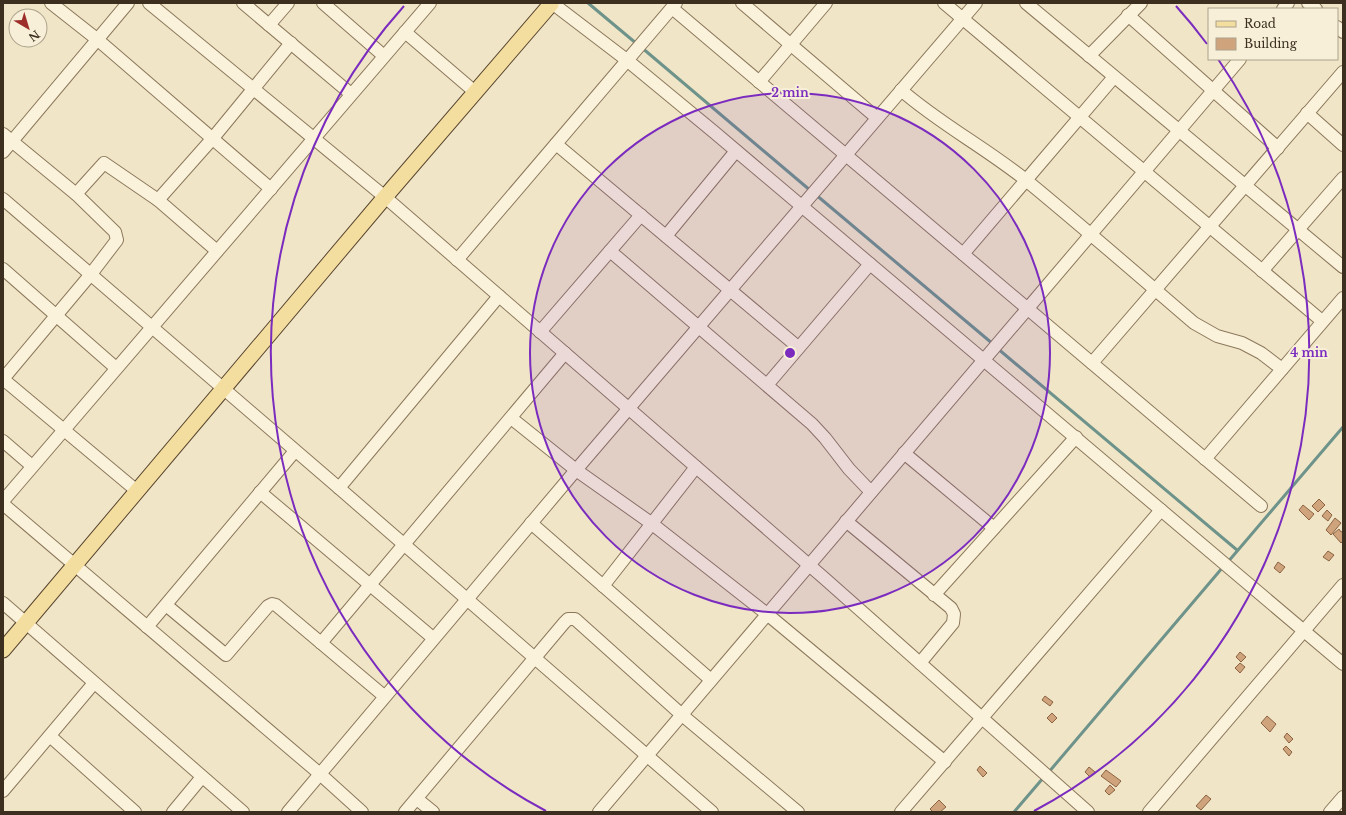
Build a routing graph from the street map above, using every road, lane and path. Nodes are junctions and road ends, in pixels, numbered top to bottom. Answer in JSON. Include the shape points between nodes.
{"nodes":[{"id":1,"x":50,"y":3,"type":"edge"},
{"id":2,"x":128,"y":3,"type":"edge"},
{"id":3,"x":149,"y":3,"type":"edge"},
{"id":4,"x":243,"y":3,"type":"edge"},
{"id":5,"x":288,"y":3,"type":"edge"},
{"id":6,"x":324,"y":3,"type":"edge"},
{"id":7,"x":430,"y":3,"type":"edge"},
{"id":8,"x":551,"y":3,"type":"edge"},
{"id":9,"x":742,"y":3,"type":"edge"},
{"id":10,"x":826,"y":3,"type":"edge"},
{"id":11,"x":944,"y":3,"type":"edge"},
{"id":12,"x":976,"y":3,"type":"edge"},
{"id":13,"x":1026,"y":3,"type":"edge"},
{"id":14,"x":1141,"y":3,"type":"edge"},
{"id":15,"x":674,"y":6,"type":"edge"},
{"id":16,"x":1128,"y":15,"type":"junction"},
{"id":17,"x":962,"y":19,"type":"junction"},
{"id":18,"x":269,"y":25,"type":"junction"},
{"id":19,"x":405,"y":32,"type":"junction"},
{"id":20,"x":98,"y":40,"type":"junction"},
{"id":21,"x":291,"y":44,"type":"junction"},
{"id":22,"x":791,"y":45,"type":"junction"},
{"id":23,"x":384,"y":56,"type":"junction"},
{"id":24,"x":1089,"y":56,"type":"junction"},
{"id":25,"x":1239,"y":60,"type":"edge"},
{"id":26,"x":628,"y":61,"type":"junction"},
{"id":27,"x":1343,"y":72,"type":"edge"},
{"id":28,"x":1114,"y":77,"type":"junction"},
{"id":29,"x":759,"y":82,"type":"junction"},
{"id":30,"x":253,"y":89,"type":"junction"},
{"id":31,"x":901,"y":90,"type":"junction"},
{"id":32,"x":1213,"y":91,"type":"junction"},
{"id":33,"x":475,"y":92,"type":"junction"},
{"id":34,"x":351,"y":94,"type":"junction"},
{"id":35,"x":1307,"y":113,"type":"junction"},
{"id":36,"x":1079,"y":117,"type":"junction"},
{"id":37,"x":877,"y":118,"type":"junction"},
{"id":38,"x":1179,"y":131,"type":"junction"},
{"id":39,"x":8,"y":138,"type":"edge"},
{"id":40,"x":213,"y":138,"type":"junction"},
{"id":41,"x":313,"y":138,"type":"junction"},
{"id":42,"x":556,"y":144,"type":"junction"},
{"id":43,"x":1343,"y":145,"type":"edge"},
{"id":44,"x":1278,"y":148,"type":"junction"},
{"id":45,"x":736,"y":151,"type":"junction"},
{"id":46,"x":3,"y":152,"type":"edge"},
{"id":47,"x":845,"y":155,"type":"junction"},
{"id":48,"x":1144,"y":171,"type":"junction"},
{"id":49,"x":1343,"y":178,"type":"edge"},
{"id":50,"x":1026,"y":180,"type":"junction"},
{"id":51,"x":1245,"y":186,"type":"junction"},
{"id":52,"x":271,"y":188,"type":"junction"},
{"id":53,"x":76,"y":194,"type":"junction"},
{"id":54,"x":385,"y":197,"type":"junction"},
{"id":55,"x":3,"y":199,"type":"edge"},
{"id":56,"x":158,"y":200,"type":"junction"},
{"id":57,"x":801,"y":205,"type":"junction"},
{"id":58,"x":641,"y":215,"type":"junction"},
{"id":59,"x":1210,"y":227,"type":"junction"},
{"id":60,"x":1298,"y":230,"type":"junction"},
{"id":61,"x":1090,"y":235,"type":"junction"},
{"id":62,"x":666,"y":236,"type":"junction"},
{"id":63,"x":217,"y":251,"type":"junction"},
{"id":64,"x":610,"y":251,"type":"junction"},
{"id":65,"x":963,"y":254,"type":"junction"},
{"id":66,"x":457,"y":260,"type":"junction"},
{"id":67,"x":870,"y":264,"type":"junction"},
{"id":68,"x":1343,"y":267,"type":"edge"},
{"id":69,"x":3,"y":269,"type":"edge"},
{"id":70,"x":1262,"y":271,"type":"junction"},
{"id":71,"x":91,"y":274,"type":"junction"},
{"id":72,"x":730,"y":290,"type":"junction"},
{"id":73,"x":1155,"y":290,"type":"junction"},
{"id":74,"x":499,"y":296,"type":"junction"},
{"id":75,"x":1343,"y":298,"type":"edge"},
{"id":76,"x":1027,"y":308,"type":"junction"},
{"id":77,"x":57,"y":316,"type":"junction"},
{"id":78,"x":1322,"y":322,"type":"junction"},
{"id":79,"x":699,"y":325,"type":"junction"},
{"id":80,"x":151,"y":328,"type":"junction"},
{"id":81,"x":540,"y":332,"type":"junction"},
{"id":82,"x":798,"y":347,"type":"junction"},
{"id":83,"x":565,"y":354,"type":"junction"},
{"id":84,"x":983,"y":360,"type":"junction"},
{"id":85,"x":1092,"y":363,"type":"junction"},
{"id":86,"x":116,"y":368,"type":"junction"},
{"id":87,"x":1282,"y":369,"type":"junction"},
{"id":88,"x":3,"y":379,"type":"edge"},
{"id":89,"x":767,"y":385,"type":"junction"},
{"id":90,"x":224,"y":389,"type":"junction"},
{"id":91,"x":628,"y":408,"type":"junction"},
{"id":92,"x":511,"y":418,"type":"junction"},
{"id":93,"x":64,"y":430,"type":"junction"},
{"id":94,"x":1076,"y":437,"type":"junction"},
{"id":95,"x":3,"y":441,"type":"edge"},
{"id":96,"x":295,"y":451,"type":"junction"},
{"id":97,"x":904,"y":453,"type":"junction"},
{"id":98,"x":1205,"y":459,"type":"junction"},
{"id":99,"x":32,"y":466,"type":"junction"},
{"id":100,"x":696,"y":467,"type":"junction"},
{"id":101,"x":576,"y":470,"type":"junction"},
{"id":102,"x":339,"y":488,"type":"junction"},
{"id":103,"x":137,"y":491,"type":"junction"},
{"id":104,"x":260,"y":492,"type":"junction"},
{"id":105,"x":871,"y":492,"type":"junction"},
{"id":106,"x":3,"y":500,"type":"edge"},
{"id":107,"x":3,"y":504,"type":"edge"},
{"id":108,"x":1261,"y":506,"type":"dead end"},
{"id":109,"x":1161,"y":510,"type":"junction"},
{"id":110,"x":846,"y":521,"type":"junction"},
{"id":111,"x":531,"y":523,"type":"junction"},
{"id":112,"x":652,"y":523,"type":"junction"},
{"id":113,"x":994,"y":528,"type":"junction"},
{"id":114,"x":404,"y":545,"type":"junction"},
{"id":115,"x":74,"y":564,"type":"junction"},
{"id":116,"x":809,"y":565,"type":"junction"},
{"id":117,"x":370,"y":585,"type":"junction"},
{"id":118,"x":1343,"y":585,"type":"edge"},
{"id":119,"x":603,"y":586,"type":"junction"},
{"id":120,"x":934,"y":595,"type":"junction"},
{"id":121,"x":466,"y":599,"type":"junction"},
{"id":122,"x":3,"y":603,"type":"edge"},
{"id":123,"x":166,"y":605,"type":"junction"},
{"id":124,"x":767,"y":614,"type":"junction"},
{"id":125,"x":26,"y":622,"type":"junction"},
{"id":126,"x":147,"y":627,"type":"junction"},
{"id":127,"x":1304,"y":630,"type":"junction"},
{"id":128,"x":433,"y":638,"type":"junction"},
{"id":129,"x":321,"y":643,"type":"junction"},
{"id":130,"x":3,"y":650,"type":"edge"},
{"id":131,"x":534,"y":658,"type":"junction"},
{"id":132,"x":920,"y":663,"type":"junction"},
{"id":133,"x":1343,"y":664,"type":"edge"},
{"id":134,"x":711,"y":680,"type":"junction"},
{"id":135,"x":94,"y":683,"type":"junction"},
{"id":136,"x":384,"y":696,"type":"junction"},
{"id":137,"x":682,"y":715,"type":"junction"},
{"id":138,"x":982,"y":718,"type":"junction"},
{"id":139,"x":51,"y":737,"type":"junction"},
{"id":140,"x":647,"y":756,"type":"junction"},
{"id":141,"x":945,"y":762,"type":"junction"},
{"id":142,"x":320,"y":774,"type":"junction"},
{"id":143,"x":202,"y":777,"type":"junction"},
{"id":144,"x":3,"y":791,"type":"edge"},
{"id":145,"x":1343,"y":797,"type":"edge"},
{"id":146,"x":417,"y":799,"type":"junction"},
{"id":147,"x":135,"y":812,"type":"edge"},
{"id":148,"x":173,"y":812,"type":"edge"},
{"id":149,"x":243,"y":812,"type":"edge"},
{"id":150,"x":288,"y":812,"type":"edge"},
{"id":151,"x":362,"y":812,"type":"edge"},
{"id":152,"x":405,"y":812,"type":"edge"},
{"id":153,"x":433,"y":812,"type":"edge"},
{"id":154,"x":599,"y":812,"type":"edge"},
{"id":155,"x":712,"y":812,"type":"edge"},
{"id":156,"x":797,"y":812,"type":"edge"},
{"id":157,"x":902,"y":812,"type":"edge"},
{"id":158,"x":1088,"y":812,"type":"edge"},
{"id":159,"x":1149,"y":812,"type":"edge"},
{"id":160,"x":1330,"y":812,"type":"edge"}],
"edges":[{"from":1,"to":20,"type":"street"},
{"from":2,"to":20,"type":"street"},
{"from":3,"to":30,"type":"street"},
{"from":4,"to":18,"type":"street"},
{"from":5,"to":18,"type":"street"},
{"from":6,"to":23,"type":"street"},
{"from":7,"to":19,"type":"street"},
{"from":8,"to":26,"type":"street"},
{"from":8,"to":33,"type":"main road"},
{"from":9,"to":22,"type":"street"},
{"from":10,"to":22,"type":"street"},
{"from":11,"to":17,"type":"street"},
{"from":12,"to":17,"type":"street"},
{"from":13,"to":24,"type":"street"},
{"from":14,"to":16,"type":"street"},
{"from":15,"to":26,"type":"street"},
{"from":15,"to":29,"type":"street"},
{"from":16,"to":24,"type":"street"},
{"from":16,"to":32,"type":"street"},
{"from":17,"to":31,"type":"street"},
{"from":17,"to":36,"type":"street"},
{"from":18,"to":21,"type":"street"},
{"from":19,"to":23,"type":"street"},
{"from":19,"to":33,"type":"street"},
{"from":20,"to":39,"type":"street"},
{"from":20,"to":40,"type":"street"},
{"from":21,"to":30,"type":"street"},
{"from":21,"to":34,"type":"street"},
{"from":22,"to":29,"type":"street"},
{"from":22,"to":37,"type":"street"},
{"from":23,"to":34,"type":"street"},
{"from":24,"to":28,"type":"street"},
{"from":25,"to":32,"type":"street"},
{"from":26,"to":42,"type":"street"},
{"from":26,"to":45,"type":"street"},
{"from":27,"to":35,"type":"street"},
{"from":28,"to":36,"type":"street"},
{"from":28,"to":38,"type":"street"},
{"from":29,"to":47,"type":"street"},
{"from":30,"to":40,"type":"street"},
{"from":30,"to":41,"type":"street"},
{"from":31,"to":37,"type":"street"},
{"from":31,"to":50,"type":"street","via":[[926,111]]},
{"from":32,"to":38,"type":"street"},
{"from":32,"to":44,"type":"street"},
{"from":33,"to":54,"type":"main road"},
{"from":34,"to":41,"type":"street"},
{"from":35,"to":43,"type":"street"},
{"from":35,"to":44,"type":"street"},
{"from":36,"to":48,"type":"street"},
{"from":36,"to":50,"type":"street"},
{"from":37,"to":47,"type":"street"},
{"from":38,"to":48,"type":"street"},
{"from":38,"to":51,"type":"street"},
{"from":39,"to":46,"type":"street"},
{"from":39,"to":53,"type":"street"},
{"from":40,"to":52,"type":"street"},
{"from":40,"to":56,"type":"street"},
{"from":41,"to":52,"type":"street"},
{"from":41,"to":54,"type":"street"},
{"from":42,"to":58,"type":"street"},
{"from":42,"to":66,"type":"street"},
{"from":44,"to":51,"type":"street"},
{"from":45,"to":57,"type":"street"},
{"from":45,"to":62,"type":"street"},
{"from":47,"to":57,"type":"street"},
{"from":47,"to":65,"type":"street"},
{"from":48,"to":59,"type":"street"},
{"from":48,"to":61,"type":"street"},
{"from":49,"to":60,"type":"street"},
{"from":50,"to":61,"type":"street"},
{"from":50,"to":65,"type":"street"},
{"from":51,"to":59,"type":"street"},
{"from":51,"to":60,"type":"street"},
{"from":52,"to":63,"type":"street"},
{"from":53,"to":56,"type":"street","via":[[104,162]]},
{"from":53,"to":71,"type":"street","via":[[116,235],[117,240]]},
{"from":54,"to":66,"type":"street"},
{"from":54,"to":90,"type":"main road"},
{"from":55,"to":71,"type":"street"},
{"from":56,"to":63,"type":"street"},
{"from":57,"to":67,"type":"street"},
{"from":57,"to":72,"type":"street"},
{"from":58,"to":62,"type":"street"},
{"from":58,"to":64,"type":"street"},
{"from":59,"to":70,"type":"street"},
{"from":59,"to":73,"type":"street"},
{"from":60,"to":68,"type":"street"},
{"from":60,"to":70,"type":"street"},
{"from":61,"to":73,"type":"street"},
{"from":61,"to":76,"type":"street"},
{"from":62,"to":72,"type":"street"},
{"from":63,"to":80,"type":"street"},
{"from":64,"to":79,"type":"street"},
{"from":64,"to":81,"type":"street"},
{"from":65,"to":76,"type":"street"},
{"from":66,"to":74,"type":"street"},
{"from":67,"to":82,"type":"street"},
{"from":67,"to":84,"type":"street"},
{"from":69,"to":77,"type":"street"},
{"from":70,"to":78,"type":"street"},
{"from":71,"to":77,"type":"street"},
{"from":71,"to":80,"type":"street"},
{"from":72,"to":79,"type":"street"},
{"from":72,"to":82,"type":"street"},
{"from":73,"to":85,"type":"street"},
{"from":73,"to":87,"type":"street","via":[[1194,323],[1217,336],[1248,347]]},
{"from":74,"to":81,"type":"street"},
{"from":74,"to":102,"type":"street"},
{"from":75,"to":78,"type":"street"},
{"from":76,"to":84,"type":"street"},
{"from":76,"to":85,"type":"street"},
{"from":77,"to":86,"type":"street"},
{"from":77,"to":88,"type":"street"},
{"from":78,"to":87,"type":"street"},
{"from":79,"to":89,"type":"street"},
{"from":79,"to":91,"type":"street"},
{"from":80,"to":86,"type":"street"},
{"from":80,"to":90,"type":"street"},
{"from":81,"to":83,"type":"street"},
{"from":82,"to":89,"type":"street"},
{"from":83,"to":91,"type":"street"},
{"from":83,"to":92,"type":"street"},
{"from":84,"to":94,"type":"street"},
{"from":84,"to":97,"type":"street"},
{"from":85,"to":98,"type":"street"},
{"from":86,"to":93,"type":"street"},
{"from":87,"to":98,"type":"street"},
{"from":88,"to":93,"type":"street"},
{"from":89,"to":105,"type":"street","via":[[826,438],[850,470]]},
{"from":90,"to":96,"type":"street"},
{"from":90,"to":103,"type":"main road"},
{"from":91,"to":100,"type":"street"},
{"from":91,"to":101,"type":"street"},
{"from":92,"to":101,"type":"street"},
{"from":92,"to":114,"type":"street"},
{"from":93,"to":99,"type":"street"},
{"from":93,"to":103,"type":"street"},
{"from":94,"to":109,"type":"street"},
{"from":94,"to":113,"type":"street"},
{"from":95,"to":99,"type":"street"},
{"from":96,"to":102,"type":"street"},
{"from":96,"to":104,"type":"street"},
{"from":97,"to":105,"type":"street"},
{"from":97,"to":113,"type":"street"},
{"from":98,"to":108,"type":"street"},
{"from":99,"to":106,"type":"street"},
{"from":100,"to":112,"type":"street"},
{"from":100,"to":116,"type":"street"},
{"from":101,"to":111,"type":"street"},
{"from":101,"to":112,"type":"street"},
{"from":102,"to":114,"type":"street"},
{"from":103,"to":115,"type":"main road"},
{"from":104,"to":117,"type":"street"},
{"from":104,"to":123,"type":"street"},
{"from":105,"to":110,"type":"street"},
{"from":107,"to":115,"type":"street"},
{"from":109,"to":127,"type":"street"},
{"from":109,"to":138,"type":"street"},
{"from":110,"to":116,"type":"street"},
{"from":110,"to":120,"type":"street"},
{"from":111,"to":119,"type":"street"},
{"from":111,"to":121,"type":"street"},
{"from":112,"to":119,"type":"street"},
{"from":112,"to":124,"type":"street"},
{"from":113,"to":120,"type":"street"},
{"from":114,"to":117,"type":"street"},
{"from":114,"to":121,"type":"street"},
{"from":115,"to":125,"type":"main road"},
{"from":115,"to":126,"type":"street"},
{"from":116,"to":124,"type":"street"},
{"from":116,"to":132,"type":"street"},
{"from":117,"to":128,"type":"street"},
{"from":117,"to":129,"type":"street"},
{"from":118,"to":127,"type":"street"},
{"from":119,"to":134,"type":"street"},
{"from":120,"to":132,"type":"street","via":[[951,608],[954,614],[953,623]]},
{"from":121,"to":128,"type":"street"},
{"from":121,"to":131,"type":"street"},
{"from":122,"to":125,"type":"street"},
{"from":123,"to":126,"type":"street"},
{"from":123,"to":129,"type":"street","via":[[224,655],[228,654],[272,604]]},
{"from":124,"to":134,"type":"street"},
{"from":124,"to":141,"type":"street"},
{"from":125,"to":130,"type":"main road"},
{"from":125,"to":135,"type":"street"},
{"from":126,"to":142,"type":"street"},
{"from":127,"to":133,"type":"street"},
{"from":127,"to":159,"type":"street"},
{"from":128,"to":136,"type":"street"},
{"from":129,"to":136,"type":"street"},
{"from":131,"to":137,"type":"street","via":[[568,619],[575,619]]},
{"from":131,"to":140,"type":"street"},
{"from":131,"to":146,"type":"street"},
{"from":132,"to":138,"type":"street"},
{"from":134,"to":137,"type":"street"},
{"from":135,"to":139,"type":"street"},
{"from":135,"to":143,"type":"street"},
{"from":136,"to":142,"type":"street"},
{"from":137,"to":140,"type":"street"},
{"from":137,"to":156,"type":"street"},
{"from":138,"to":141,"type":"street"},
{"from":138,"to":158,"type":"street"},
{"from":139,"to":144,"type":"street"},
{"from":139,"to":147,"type":"street"},
{"from":140,"to":154,"type":"street"},
{"from":140,"to":155,"type":"street"},
{"from":141,"to":157,"type":"street"},
{"from":142,"to":150,"type":"street"},
{"from":142,"to":151,"type":"street"},
{"from":143,"to":148,"type":"street"},
{"from":143,"to":149,"type":"street"},
{"from":145,"to":160,"type":"street"},
{"from":146,"to":152,"type":"street"},
{"from":146,"to":153,"type":"street"}]}
